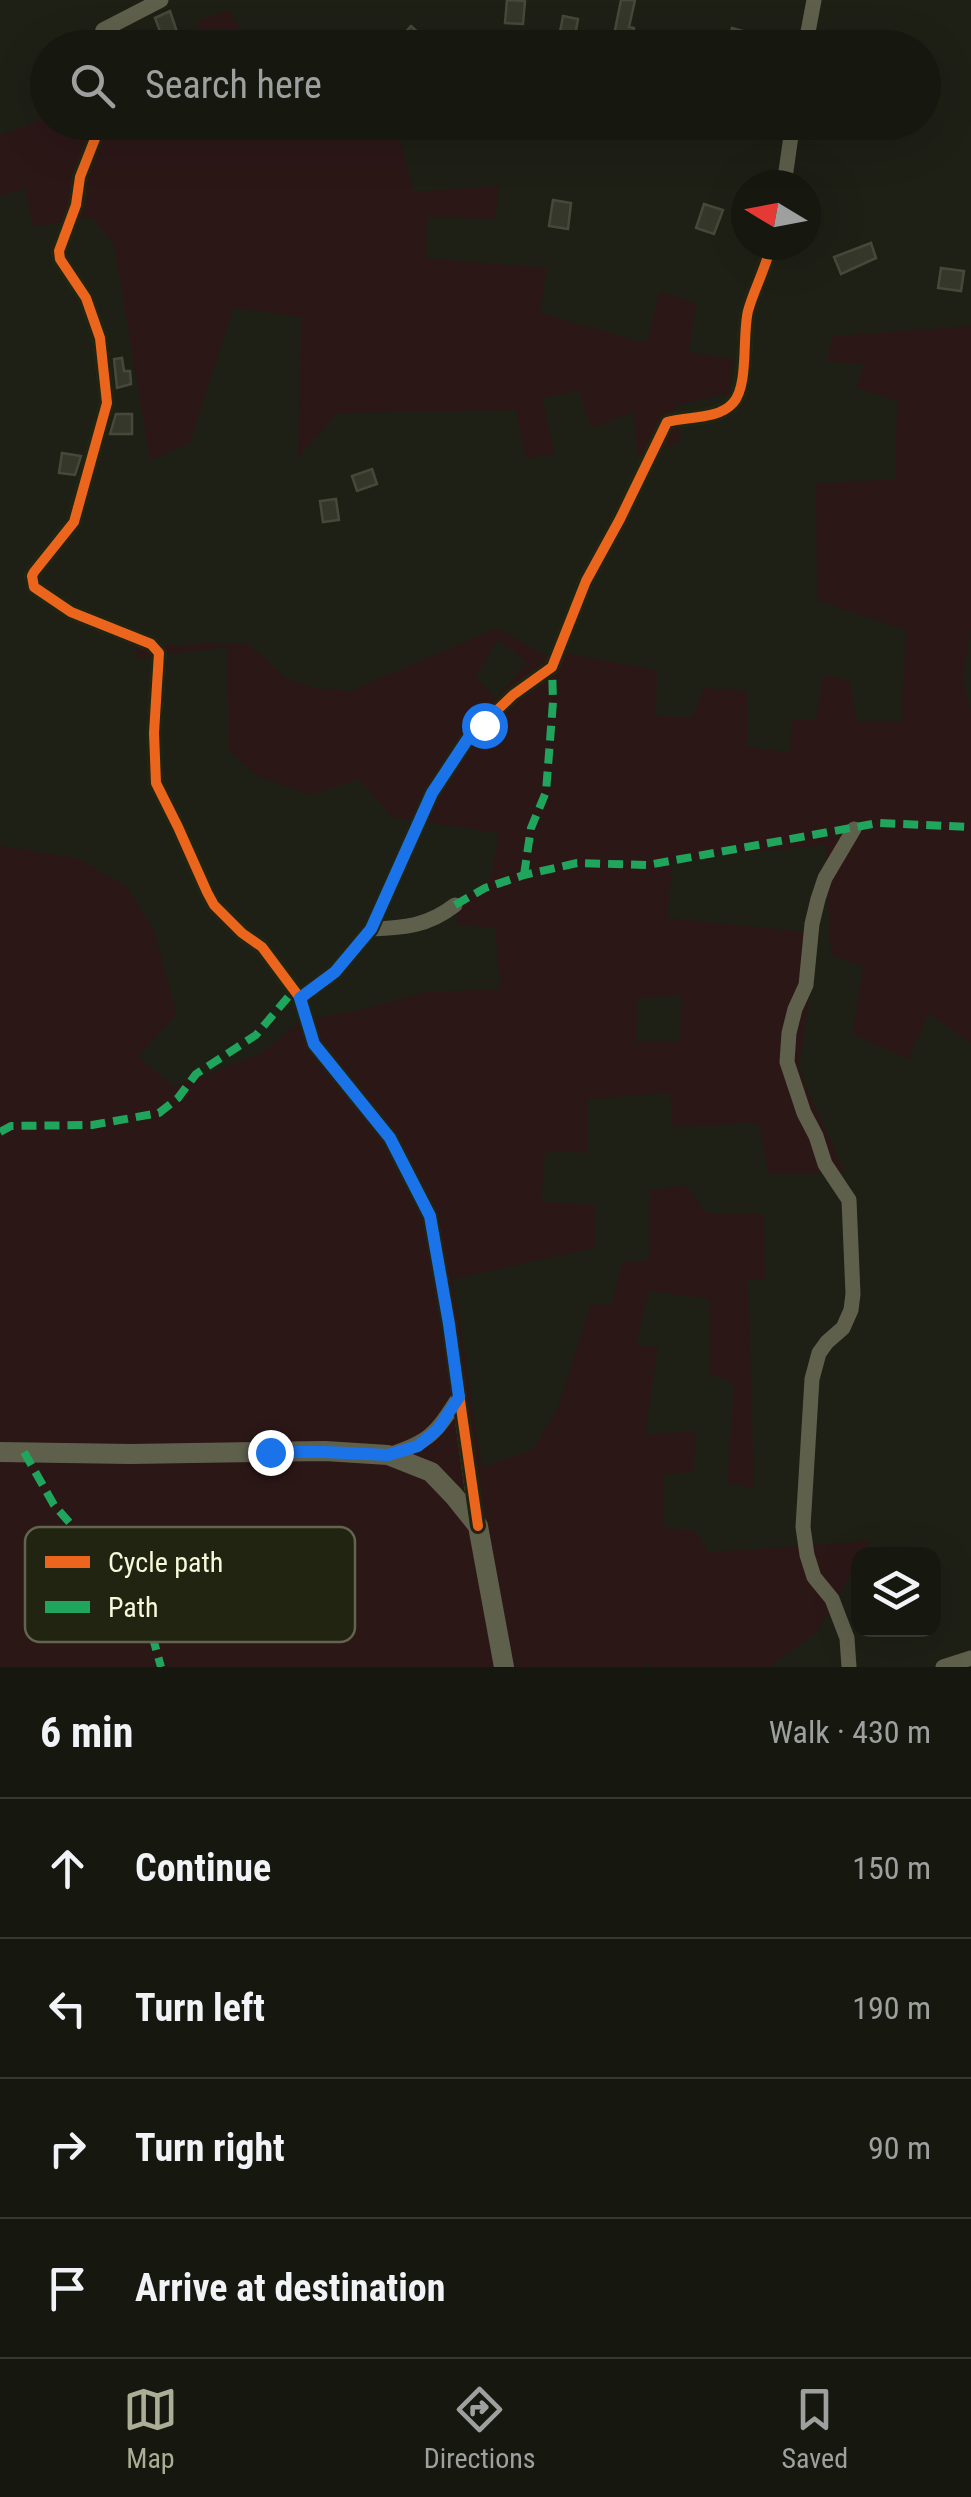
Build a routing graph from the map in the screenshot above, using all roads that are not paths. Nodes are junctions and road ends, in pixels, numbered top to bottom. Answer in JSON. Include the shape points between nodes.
{"nodes":[{"id":1,"x":161,"y":0,"type":"edge"},
{"id":2,"x":814,"y":0,"type":"edge"},
{"id":3,"x":103,"y":30,"type":"edge"},
{"id":4,"x":808,"y":30,"type":"edge"},
{"id":5,"x":94,"y":140,"type":"edge"},
{"id":6,"x":790,"y":140,"type":"edge"},
{"id":7,"x":786,"y":170,"type":"edge"},
{"id":8,"x":766,"y":260,"type":"edge"},
{"id":9,"x":854,"y":829,"type":"dead end"},
{"id":10,"x":455,"y":906,"type":"dead end"},
{"id":11,"x":371,"y":929,"type":"junction"},
{"id":12,"x":300,"y":998,"type":"junction"},
{"id":13,"x":459,"y":1397,"type":"junction"},
{"id":14,"x":0,"y":1452,"type":"edge"},
{"id":15,"x":388,"y":1455,"type":"junction"},
{"id":16,"x":478,"y":1526,"type":"junction"},
{"id":17,"x":971,"y":1658,"type":"edge"},
{"id":18,"x":506,"y":1663,"type":"edge"},
{"id":19,"x":849,"y":1667,"type":"edge"},
{"id":20,"x":943,"y":1667,"type":"edge"}],
"edges":[{"from":1,"to":3,"type":"street"},
{"from":2,"to":4,"type":"street"},
{"from":5,"to":12,"type":"street","via":[[59,251],[100,338],[106,403],[74,522],[34,572],[34,588],[159,652],[159,792],[214,905],[262,947]]},
{"from":6,"to":7,"type":"street"},
{"from":8,"to":11,"type":"street","via":[[748,310],[736,400],[704,416],[667,422],[586,581],[552,667],[469,737],[432,793]]},
{"from":9,"to":19,"type":"street","via":[[818,899],[787,1062],[825,1164],[848,1200],[854,1294],[844,1328],[820,1352],[812,1379],[803,1527],[814,1576],[832,1599],[847,1638]]},
{"from":10,"to":11,"type":"street","via":[[436,920]]},
{"from":11,"to":12,"type":"street","via":[[335,972]]},
{"from":12,"to":13,"type":"street","via":[[314,1044],[390,1138],[430,1216]]},
{"from":13,"to":15,"type":"street","via":[[418,1446]]},
{"from":13,"to":16,"type":"street"},
{"from":14,"to":15,"type":"street"},
{"from":15,"to":16,"type":"street","via":[[431,1472]]},
{"from":16,"to":18,"type":"street"},
{"from":17,"to":20,"type":"street"}]}
